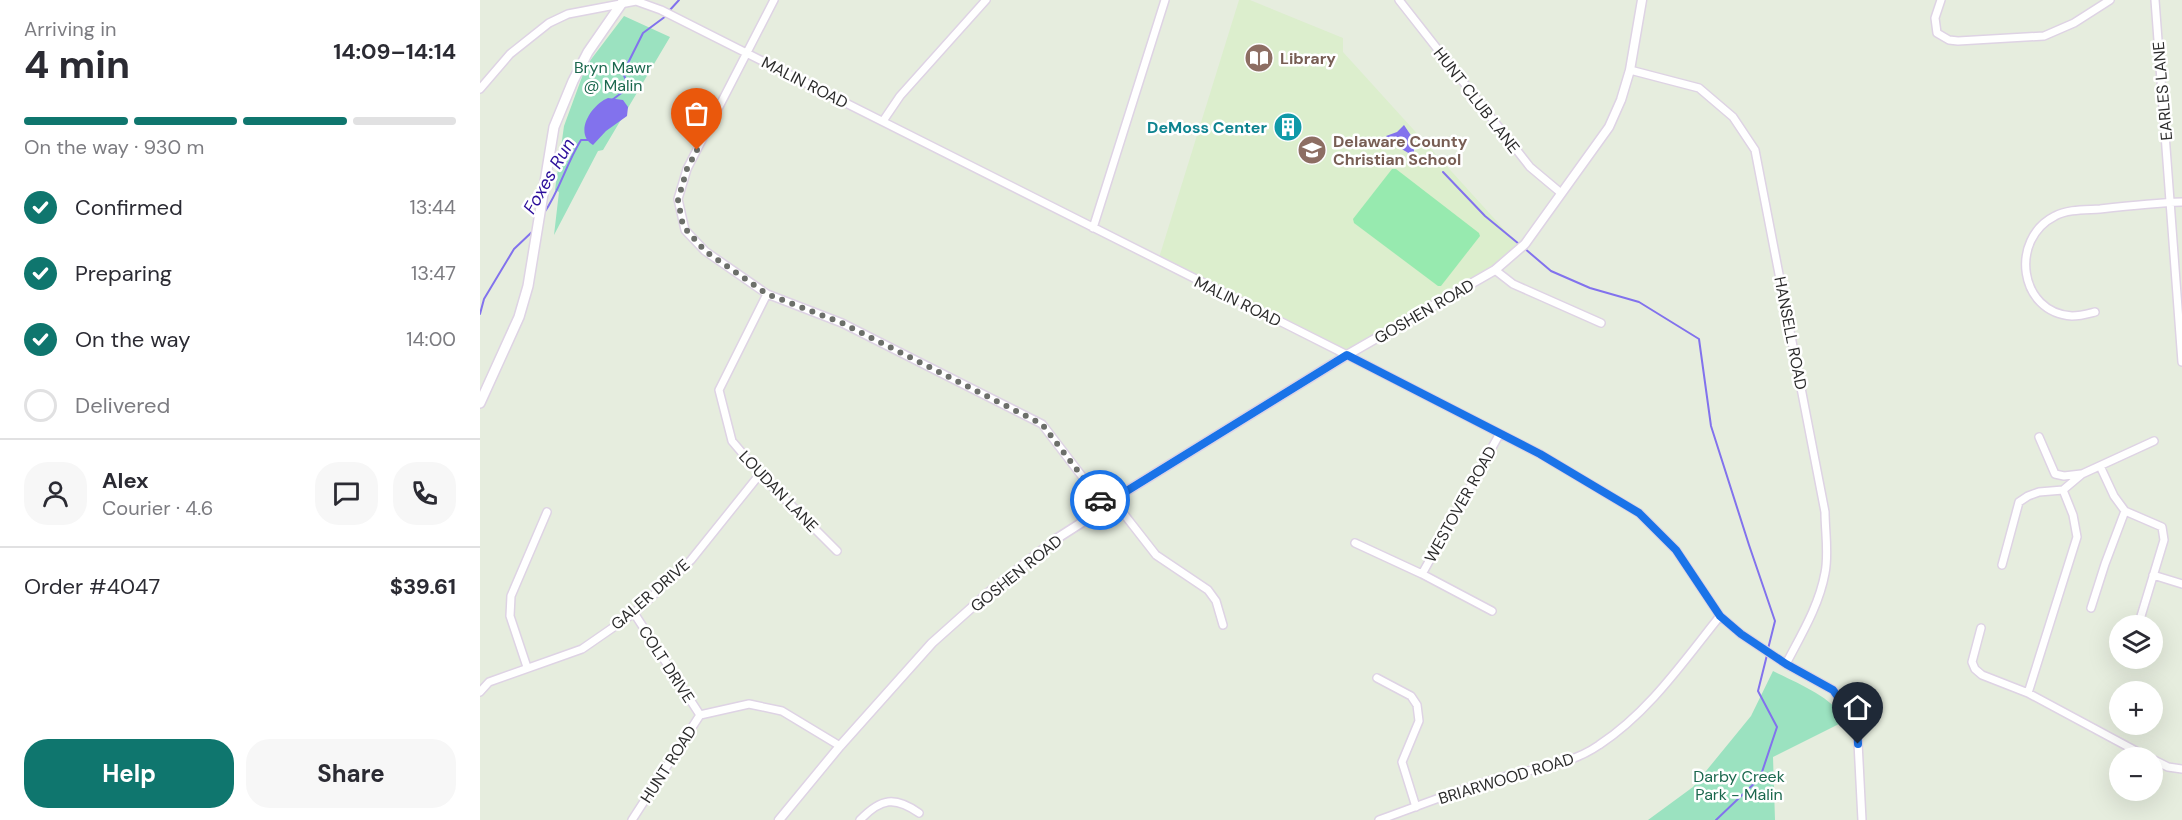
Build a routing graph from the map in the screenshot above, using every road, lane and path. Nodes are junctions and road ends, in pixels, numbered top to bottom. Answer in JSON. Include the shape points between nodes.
{"nodes":[{"id":1,"x":774,"y":0,"type":"edge"},
{"id":2,"x":986,"y":0,"type":"edge"},
{"id":3,"x":1165,"y":0,"type":"edge"},
{"id":4,"x":1399,"y":0,"type":"edge"},
{"id":5,"x":1642,"y":0,"type":"edge"},
{"id":6,"x":1941,"y":0,"type":"edge"},
{"id":7,"x":2110,"y":0,"type":"edge"},
{"id":8,"x":2155,"y":0,"type":"edge"},
{"id":9,"x":623,"y":2,"type":"edge"},
{"id":10,"x":747,"y":53,"type":"junction"},
{"id":11,"x":1630,"y":70,"type":"junction"},
{"id":12,"x":480,"y":89,"type":"edge"},
{"id":13,"x":883,"y":121,"type":"junction"},
{"id":14,"x":1561,"y":193,"type":"junction"},
{"id":15,"x":2171,"y":202,"type":"junction"},
{"id":16,"x":2182,"y":202,"type":"edge"},
{"id":17,"x":1093,"y":228,"type":"junction"},
{"id":18,"x":1495,"y":270,"type":"junction"},
{"id":19,"x":767,"y":294,"type":"junction"},
{"id":20,"x":2095,"y":312,"type":"dead end"},
{"id":21,"x":2181,"y":319,"type":"edge"},
{"id":22,"x":1601,"y":322,"type":"dead end"},
{"id":23,"x":1347,"y":355,"type":"junction"},
{"id":24,"x":2182,"y":362,"type":"edge"},
{"id":25,"x":480,"y":403,"type":"edge"},
{"id":26,"x":1499,"y":435,"type":"junction"},
{"id":27,"x":2039,"y":437,"type":"dead end"},
{"id":28,"x":2154,"y":441,"type":"dead end"},
{"id":29,"x":2100,"y":466,"type":"junction"},
{"id":30,"x":760,"y":474,"type":"junction"},
{"id":31,"x":2082,"y":474,"type":"junction"},
{"id":32,"x":2063,"y":490,"type":"junction"},
{"id":33,"x":1113,"y":500,"type":"junction"},
{"id":34,"x":1104,"y":505,"type":"junction"},
{"id":35,"x":2126,"y":511,"type":"junction"},
{"id":36,"x":547,"y":512,"type":"dead end"},
{"id":37,"x":1355,"y":543,"type":"dead end"},
{"id":38,"x":837,"y":551,"type":"dead end"},
{"id":39,"x":2002,"y":565,"type":"dead end"},
{"id":40,"x":1422,"y":574,"type":"junction"},
{"id":41,"x":2153,"y":575,"type":"junction"},
{"id":42,"x":2182,"y":584,"type":"edge"},
{"id":43,"x":2091,"y":609,"type":"dead end"},
{"id":44,"x":1492,"y":611,"type":"dead end"},
{"id":45,"x":634,"y":613,"type":"junction"},
{"id":46,"x":2141,"y":615,"type":"edge"},
{"id":47,"x":1720,"y":616,"type":"junction"},
{"id":48,"x":1223,"y":625,"type":"dead end"},
{"id":49,"x":1981,"y":628,"type":"dead end"},
{"id":50,"x":1786,"y":664,"type":"junction"},
{"id":51,"x":527,"y":667,"type":"junction"},
{"id":52,"x":1377,"y":678,"type":"dead end"},
{"id":53,"x":480,"y":692,"type":"edge"},
{"id":54,"x":2028,"y":693,"type":"junction"},
{"id":55,"x":700,"y":715,"type":"junction"},
{"id":56,"x":840,"y":746,"type":"junction"},
{"id":57,"x":2130,"y":747,"type":"edge"},
{"id":58,"x":2163,"y":764,"type":"edge"},
{"id":59,"x":2182,"y":769,"type":"edge"},
{"id":60,"x":1416,"y":807,"type":"junction"},
{"id":61,"x":919,"y":813,"type":"dead end"},
{"id":62,"x":632,"y":820,"type":"edge"},
{"id":63,"x":779,"y":820,"type":"edge"},
{"id":64,"x":860,"y":820,"type":"edge"},
{"id":65,"x":1379,"y":820,"type":"edge"},
{"id":66,"x":1862,"y":820,"type":"edge"}],
"edges":[{"from":1,"to":10,"type":"street"},
{"from":2,"to":13,"type":"street","via":[[900,96]]},
{"from":3,"to":17,"type":"street"},
{"from":4,"to":14,"type":"street","name":"HUNT CLUB LANE","via":[[1530,166]]},
{"from":5,"to":11,"type":"street","name":"GOSHEN ROAD"},
{"from":6,"to":7,"type":"street","via":[[1935,18],[1937,33],[1958,41],[2044,36]]},
{"from":8,"to":15,"type":"street","name":"EARLES LANE"},
{"from":9,"to":10,"type":"street","name":"MALIN ROAD","via":[[664,11]]},
{"from":9,"to":12,"type":"street","name":"MALIN ROAD","via":[[578,11],[549,23],[510,54]]},
{"from":9,"to":25,"type":"main road","via":[[588,52],[554,127],[528,286],[519,317]]},
{"from":10,"to":13,"type":"street","name":"MALIN ROAD"},
{"from":10,"to":19,"type":"street","via":[[687,169],[678,200],[683,226],[705,251]]},
{"from":11,"to":14,"type":"street","name":"GOSHEN ROAD","via":[[1609,127]]},
{"from":11,"to":50,"type":"street","name":"HANSELL ROAD","via":[[1699,88],[1733,117],[1755,150],[1825,512],[1823,582],[1816,605]]},
{"from":13,"to":17,"type":"street","name":"MALIN ROAD"},
{"from":14,"to":18,"type":"street","name":"GOSHEN ROAD","via":[[1523,246]]},
{"from":15,"to":16,"type":"street"},
{"from":15,"to":20,"type":"street","via":[[2062,212],[2044,222],[2030,240],[2025,256],[2026,275],[2038,299],[2062,314],[2080,316]]},
{"from":15,"to":21,"type":"street","name":"EARLES LANE"},
{"from":17,"to":23,"type":"street","name":"MALIN ROAD"},
{"from":18,"to":22,"type":"street","via":[[1513,284]]},
{"from":18,"to":23,"type":"street","name":"GOSHEN ROAD"},
{"from":19,"to":30,"type":"street","name":"LOUDAN LANE","via":[[719,390],[732,441]]},
{"from":19,"to":34,"type":"street","via":[[842,323],[1042,424]]},
{"from":21,"to":24,"type":"street","name":"EARLES LANE"},
{"from":23,"to":26,"type":"street","name":"MALIN ROAD"},
{"from":23,"to":33,"type":"street","name":"GOSHEN ROAD"},
{"from":26,"to":40,"type":"street","name":"WESTOVER ROAD"},
{"from":26,"to":47,"type":"street","name":"MALIN ROAD","via":[[1540,454],[1639,513],[1676,550]]},
{"from":27,"to":31,"type":"street","via":[[2055,474]]},
{"from":28,"to":29,"type":"street"},
{"from":29,"to":31,"type":"street"},
{"from":29,"to":35,"type":"street"},
{"from":30,"to":38,"type":"street","name":"LOUDAN LANE"},
{"from":30,"to":45,"type":"street","name":"GALER DRIVE","via":[[691,560]]},
{"from":31,"to":32,"type":"street"},
{"from":32,"to":39,"type":"street","via":[[2039,492],[2019,502]]},
{"from":32,"to":54,"type":"street","via":[[2077,537]]},
{"from":33,"to":34,"type":"street","name":"GOSHEN ROAD"},
{"from":33,"to":48,"type":"street","via":[[1156,555],[1208,590],[1216,601]]},
{"from":34,"to":56,"type":"street","name":"GOSHEN ROAD","via":[[988,593],[932,643]]},
{"from":35,"to":41,"type":"street","via":[[2162,527],[2164,540]]},
{"from":35,"to":43,"type":"street"},
{"from":36,"to":51,"type":"street","via":[[512,596],[510,616]]},
{"from":37,"to":40,"type":"street"},
{"from":40,"to":44,"type":"street"},
{"from":41,"to":42,"type":"street"},
{"from":41,"to":46,"type":"street"},
{"from":45,"to":51,"type":"street","name":"GALER DRIVE","via":[[582,649]]},
{"from":45,"to":55,"type":"street","name":"COLT DRIVE"},
{"from":47,"to":50,"type":"street","name":"MALIN ROAD"},
{"from":47,"to":60,"type":"street","name":"BRIARWOOD ROAD","via":[[1654,698],[1597,747],[1563,762],[1474,786]]},
{"from":49,"to":54,"type":"street","via":[[1973,666],[1982,675]]},
{"from":50,"to":66,"type":"street","name":"MALIN ROAD","via":[[1833,690],[1857,723]]},
{"from":51,"to":53,"type":"street","name":"GALER DRIVE","via":[[489,682]]},
{"from":52,"to":60,"type":"street","via":[[1411,696],[1417,705],[1419,721],[1402,762]]},
{"from":54,"to":57,"type":"street"},
{"from":55,"to":56,"type":"street","name":"HUNT ROAD","via":[[749,704],[782,711]]},
{"from":55,"to":62,"type":"street","name":"HUNT ROAD"},
{"from":56,"to":63,"type":"street","name":"GOSHEN ROAD"},
{"from":58,"to":59,"type":"street"},
{"from":60,"to":65,"type":"street","name":"BRIARWOOD ROAD"},
{"from":61,"to":64,"type":"street","via":[[904,802],[885,802],[870,809]]}]}
